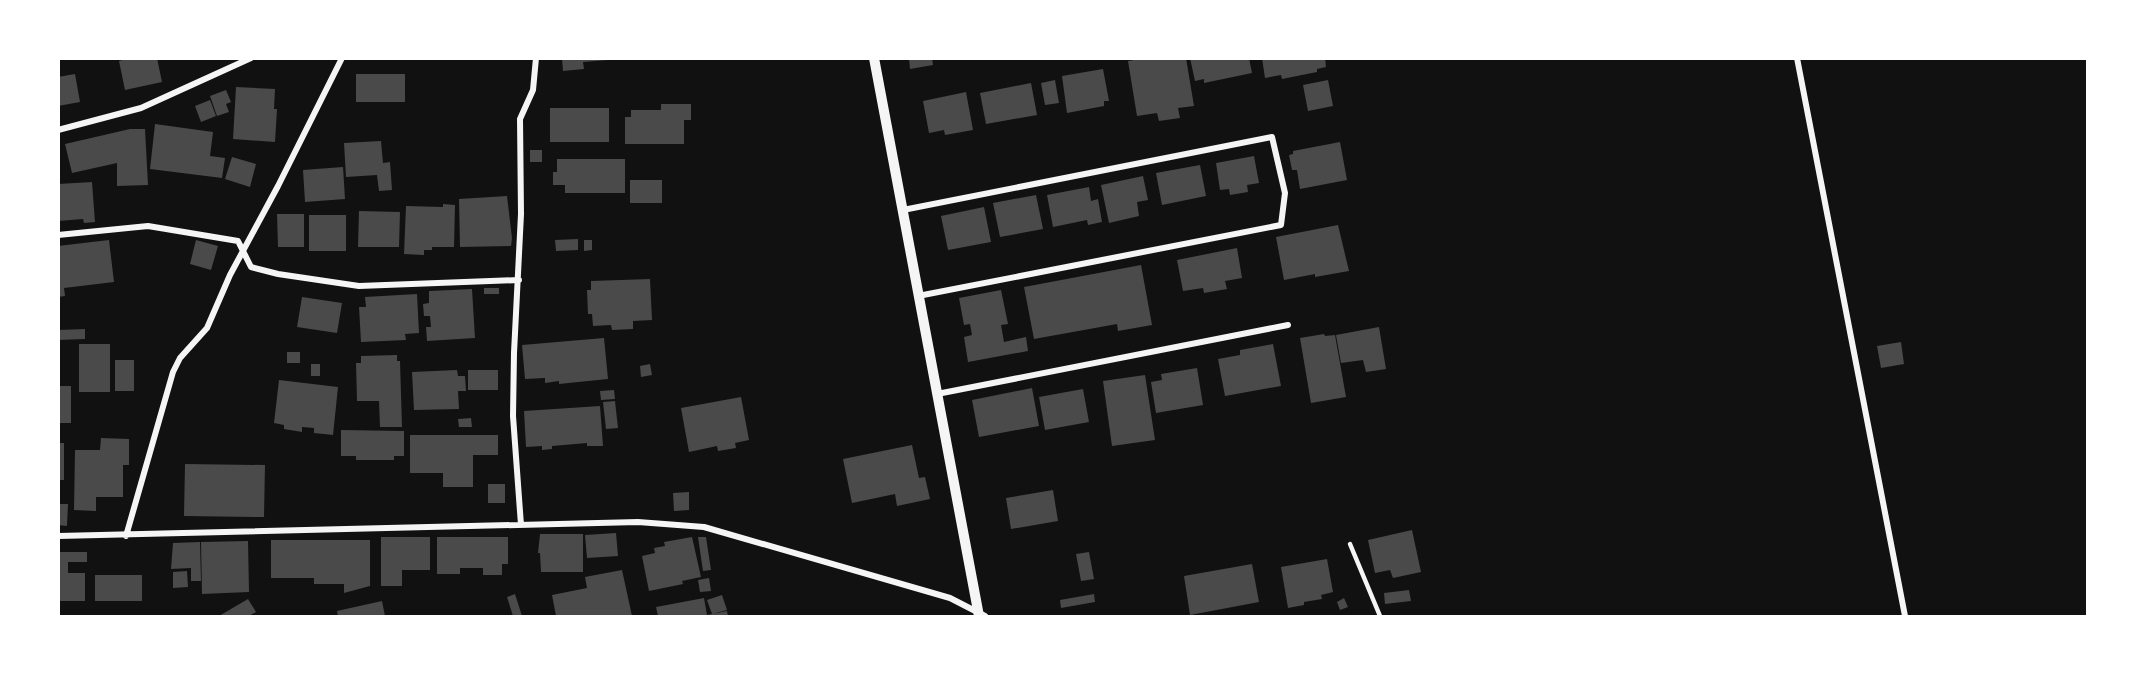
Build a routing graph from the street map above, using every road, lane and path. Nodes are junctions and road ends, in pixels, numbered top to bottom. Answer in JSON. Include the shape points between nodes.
{"nodes":[{"id":1,"x":251,"y":58,"type":"edge"},
{"id":2,"x":342,"y":58,"type":"edge"},
{"id":3,"x":536,"y":58,"type":"edge"},
{"id":4,"x":874,"y":58,"type":"edge"},
{"id":5,"x":1797,"y":58,"type":"edge"},
{"id":6,"x":58,"y":130,"type":"edge"},
{"id":7,"x":903,"y":210,"type":"junction"},
{"id":8,"x":58,"y":235,"type":"edge"},
{"id":9,"x":243,"y":253,"type":"junction"},
{"id":10,"x":519,"y":280,"type":"junction"},
{"id":11,"x":918,"y":296,"type":"junction"},
{"id":12,"x":1288,"y":325,"type":"dead end"},
{"id":13,"x":937,"y":394,"type":"junction"},
{"id":14,"x":521,"y":525,"type":"junction"},
{"id":15,"x":58,"y":536,"type":"edge"},
{"id":16,"x":126,"y":536,"type":"junction"},
{"id":17,"x":1350,"y":544,"type":"dead end"},
{"id":18,"x":981,"y":615,"type":"edge"},
{"id":19,"x":1380,"y":616,"type":"edge"},
{"id":20,"x":1905,"y":616,"type":"edge"}],
"edges":[{"from":1,"to":6,"type":"street","via":[[141,108]]},
{"from":2,"to":9,"type":"street"},
{"from":3,"to":10,"type":"street","via":[[533,90],[520,119]]},
{"from":4,"to":7,"type":"street"},
{"from":5,"to":20,"type":"street"},
{"from":7,"to":11,"type":"street"},
{"from":7,"to":11,"type":"street","via":[[1272,137],[1285,193],[1281,225]]},
{"from":8,"to":9,"type":"street","via":[[148,226],[238,241]]},
{"from":9,"to":10,"type":"street","via":[[251,267],[359,286]]},
{"from":9,"to":16,"type":"street","via":[[207,328],[180,358],[173,372]]},
{"from":10,"to":14,"type":"street","via":[[513,416]]},
{"from":11,"to":13,"type":"street"},
{"from":12,"to":13,"type":"street"},
{"from":13,"to":18,"type":"street"},
{"from":14,"to":16,"type":"street"},
{"from":14,"to":18,"type":"street","via":[[638,522],[704,527],[950,598]]},
{"from":15,"to":16,"type":"street"},
{"from":17,"to":19,"type":"lane"}]}
